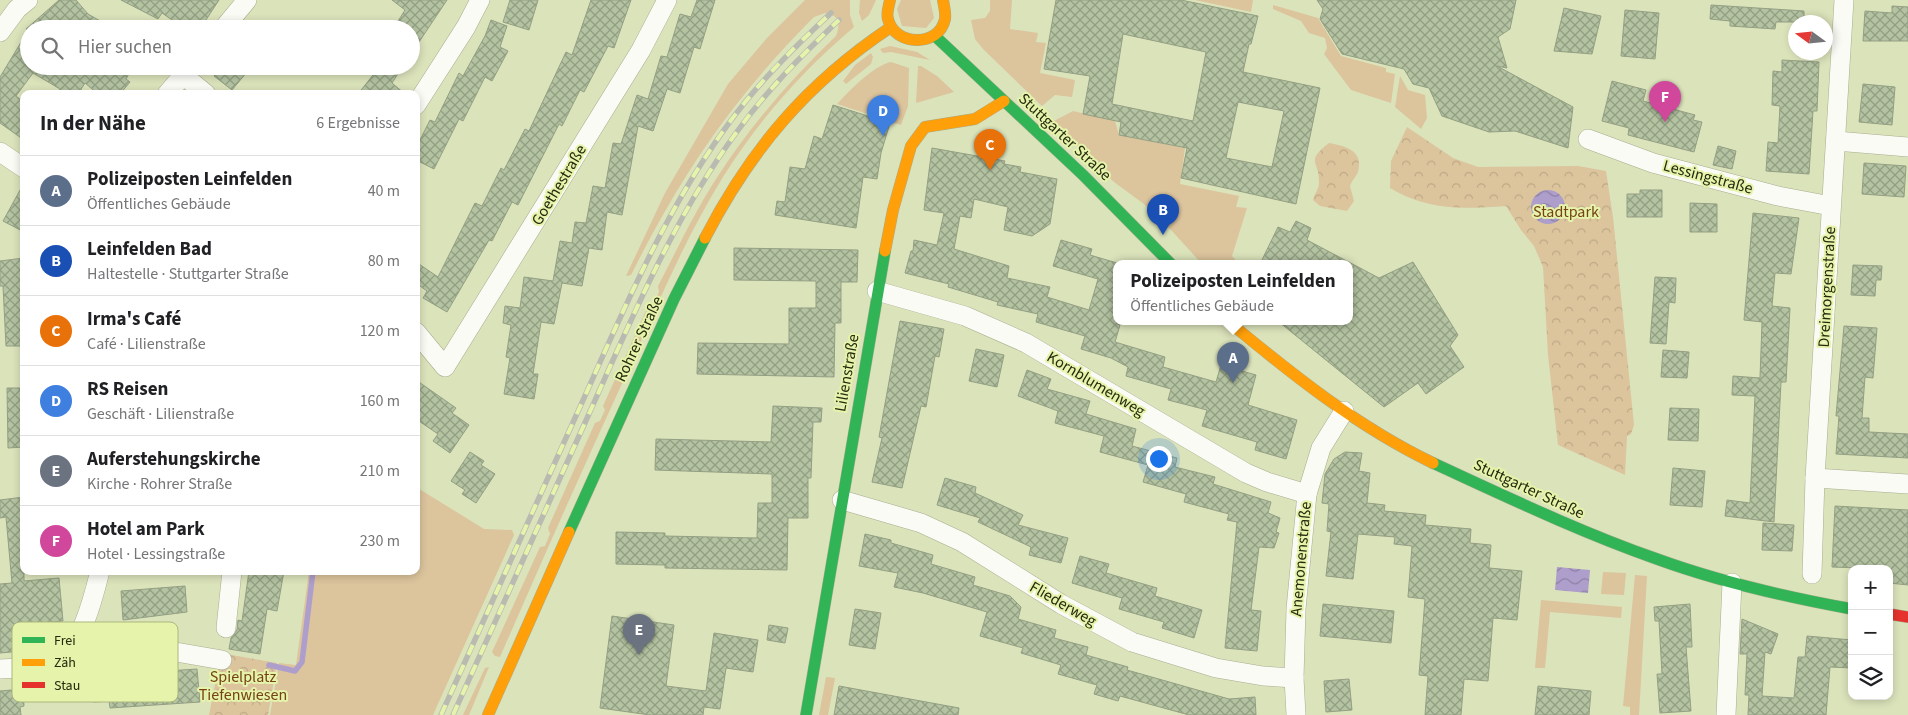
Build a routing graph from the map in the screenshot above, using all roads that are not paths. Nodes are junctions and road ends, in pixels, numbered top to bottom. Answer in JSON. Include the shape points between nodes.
{"nodes":[{"id":1,"x":246,"y":0,"type":"edge"},
{"id":2,"x":480,"y":0,"type":"edge"},
{"id":3,"x":667,"y":0,"type":"edge"},
{"id":4,"x":890,"y":0,"type":"edge"},
{"id":5,"x":943,"y":0,"type":"edge"},
{"id":6,"x":1844,"y":0,"type":"edge"},
{"id":7,"x":18,"y":3,"type":"edge"},
{"id":8,"x":230,"y":20,"type":"edge"},
{"id":9,"x":891,"y":27,"type":"junction"},
{"id":10,"x":0,"y":32,"type":"edge"},
{"id":11,"x":935,"y":36,"type":"junction"},
{"id":12,"x":184,"y":75,"type":"edge"},
{"id":13,"x":190,"y":75,"type":"edge"},
{"id":14,"x":170,"y":90,"type":"edge"},
{"id":15,"x":203,"y":90,"type":"edge"},
{"id":16,"x":420,"y":99,"type":"edge"},
{"id":17,"x":1004,"y":102,"type":"junction"},
{"id":18,"x":1588,"y":139,"type":"dead end"},
{"id":19,"x":1836,"y":142,"type":"junction"},
{"id":20,"x":1908,"y":147,"type":"edge"},
{"id":21,"x":0,"y":152,"type":"edge"},
{"id":22,"x":20,"y":165,"type":"edge"},
{"id":23,"x":1832,"y":206,"type":"junction"},
{"id":24,"x":1168,"y":260,"type":"edge"},
{"id":25,"x":877,"y":292,"type":"junction"},
{"id":26,"x":1233,"y":325,"type":"edge"},
{"id":27,"x":420,"y":337,"type":"edge"},
{"id":28,"x":1344,"y":411,"type":"junction"},
{"id":29,"x":1815,"y":478,"type":"junction"},
{"id":30,"x":1908,"y":484,"type":"edge"},
{"id":31,"x":1307,"y":494,"type":"junction"},
{"id":32,"x":842,"y":500,"type":"junction"},
{"id":33,"x":1812,"y":574,"type":"dead end"},
{"id":34,"x":99,"y":575,"type":"edge"},
{"id":35,"x":232,"y":575,"type":"edge"},
{"id":36,"x":1732,"y":583,"type":"junction"},
{"id":37,"x":1848,"y":608,"type":"edge"},
{"id":38,"x":1893,"y":615,"type":"edge"},
{"id":39,"x":1908,"y":617,"type":"edge"},
{"id":40,"x":83,"y":622,"type":"edge"},
{"id":41,"x":226,"y":628,"type":"dead end"},
{"id":42,"x":178,"y":652,"type":"edge"},
{"id":43,"x":222,"y":660,"type":"dead end"},
{"id":44,"x":1294,"y":678,"type":"junction"},
{"id":45,"x":488,"y":715,"type":"edge"},
{"id":46,"x":806,"y":715,"type":"edge"},
{"id":47,"x":1296,"y":715,"type":"edge"},
{"id":48,"x":1726,"y":715,"type":"edge"}],
"edges":[{"from":1,"to":8,"type":"street"},
{"from":2,"to":16,"type":"street","via":[[466,28]]},
{"from":3,"to":27,"type":"street","name":"Goethestraße","via":[[641,50],[445,368]]},
{"from":4,"to":9,"type":"street","via":[[887,17]]},
{"from":5,"to":11,"type":"street","via":[[946,18]]},
{"from":6,"to":19,"type":"street","name":"Dreimorgenstraße"},
{"from":7,"to":10,"type":"street"},
{"from":9,"to":11,"type":"street","via":[[897,35],[915,42]]},
{"from":9,"to":45,"type":"street","name":"Rohrer Straße","via":[[821,80],[788,113],[744,169],[720,209],[672,305]]},
{"from":11,"to":17,"type":"street","name":"Stuttgarter Straße"},
{"from":12,"to":14,"type":"street"},
{"from":13,"to":15,"type":"street"},
{"from":17,"to":24,"type":"street","name":"Stuttgarter Straße"},
{"from":17,"to":25,"type":"street","name":"Lilienstraße","via":[[975,119],[925,127],[918,134],[900,182]]},
{"from":18,"to":23,"type":"street","name":"Lessingstraße","via":[[1672,168],[1778,196]]},
{"from":19,"to":20,"type":"street"},
{"from":19,"to":23,"type":"street","name":"Dreimorgenstraße"},
{"from":21,"to":22,"type":"street"},
{"from":23,"to":29,"type":"street","name":"Dreimorgenstraße"},
{"from":25,"to":31,"type":"street","name":"Kornblumenweg","via":[[965,316],[1026,343],[1246,473]]},
{"from":25,"to":32,"type":"street","name":"Lilienstraße"},
{"from":26,"to":28,"type":"street","name":"Stuttgarter Straße"},
{"from":28,"to":31,"type":"street","name":"Anemonenstraße","via":[[1321,448]]},
{"from":28,"to":36,"type":"street","name":"Stuttgarter Straße","via":[[1385,438],[1553,520],[1640,554]]},
{"from":29,"to":30,"type":"street"},
{"from":29,"to":33,"type":"street","name":"Dreimorgenstraße"},
{"from":31,"to":44,"type":"street","name":"Anemonenstraße","via":[[1296,609]]},
{"from":32,"to":44,"type":"street","name":"Fliederweg","via":[[921,523],[962,542],[1061,604],[1132,642],[1216,668]]},
{"from":32,"to":46,"type":"street","name":"Lilienstraße"},
{"from":34,"to":40,"type":"street"},
{"from":35,"to":41,"type":"street"},
{"from":36,"to":37,"type":"street","name":"Stuttgarter Straße"},
{"from":36,"to":48,"type":"street"},
{"from":38,"to":39,"type":"street"},
{"from":42,"to":43,"type":"street"},
{"from":44,"to":47,"type":"street","name":"Anemonenstraße"}]}
